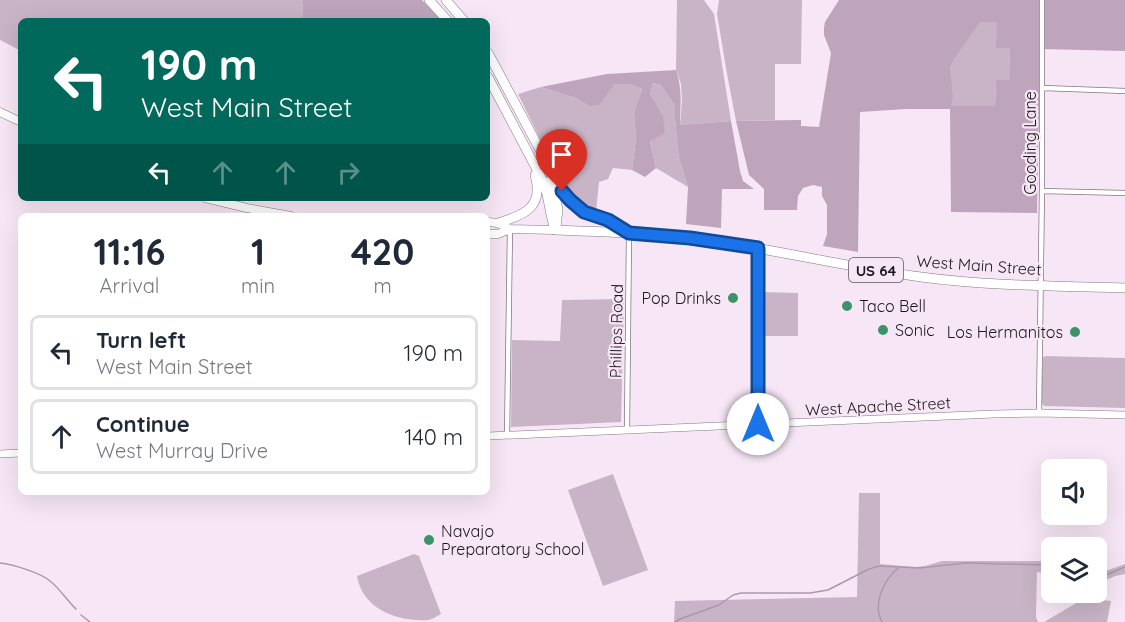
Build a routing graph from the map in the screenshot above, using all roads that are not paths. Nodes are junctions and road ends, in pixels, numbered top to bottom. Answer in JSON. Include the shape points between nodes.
{"nodes":[{"id":1,"x":429,"y":0,"type":"edge"},
{"id":2,"x":446,"y":0,"type":"edge"},
{"id":3,"x":1042,"y":0,"type":"edge"},
{"id":4,"x":445,"y":18,"type":"edge"},
{"id":5,"x":461,"y":18,"type":"edge"},
{"id":6,"x":490,"y":57,"type":"edge"},
{"id":7,"x":490,"y":81,"type":"edge"},
{"id":8,"x":1042,"y":88,"type":"junction"},
{"id":9,"x":1125,"y":91,"type":"edge"},
{"id":10,"x":0,"y":112,"type":"edge"},
{"id":11,"x":18,"y":121,"type":"edge"},
{"id":12,"x":541,"y":153,"type":"junction"},
{"id":13,"x":530,"y":155,"type":"junction"},
{"id":14,"x":1042,"y":191,"type":"junction"},
{"id":15,"x":1125,"y":193,"type":"edge"},
{"id":16,"x":218,"y":201,"type":"edge"},
{"id":17,"x":274,"y":213,"type":"edge"},
{"id":18,"x":490,"y":222,"type":"edge"},
{"id":19,"x":498,"y":222,"type":"junction"},
{"id":20,"x":510,"y":229,"type":"junction"},
{"id":21,"x":555,"y":230,"type":"junction"},
{"id":22,"x":629,"y":233,"type":"junction"},
{"id":23,"x":490,"y":234,"type":"edge"},
{"id":24,"x":758,"y":248,"type":"junction"},
{"id":25,"x":1041,"y":285,"type":"junction"},
{"id":26,"x":1125,"y":288,"type":"edge"},
{"id":27,"x":1039,"y":413,"type":"junction"},
{"id":28,"x":1125,"y":415,"type":"edge"},
{"id":29,"x":758,"y":424,"type":"junction"},
{"id":30,"x":627,"y":430,"type":"junction"},
{"id":31,"x":507,"y":435,"type":"junction"},
{"id":32,"x":490,"y":436,"type":"edge"},
{"id":33,"x":18,"y":453,"type":"edge"},
{"id":34,"x":0,"y":454,"type":"edge"}],
"edges":[{"from":1,"to":4,"type":"highway"},
{"from":2,"to":5,"type":"highway"},
{"from":3,"to":8,"type":"street","name":"Gooding Lane"},
{"from":6,"to":12,"type":"highway","number":"US 64"},
{"from":7,"to":13,"type":"highway"},
{"from":8,"to":9,"type":"street"},
{"from":8,"to":14,"type":"street","name":"Gooding Lane"},
{"from":10,"to":11,"type":"main road"},
{"from":12,"to":21,"type":"highway","via":[[555,194]]},
{"from":12,"to":22,"type":"highway","number":"US 64","via":[[570,200],[584,212]]},
{"from":13,"to":19,"type":"highway","via":[[538,188],[536,201],[525,213]]},
{"from":13,"to":21,"type":"highway","via":[[544,183]]},
{"from":14,"to":15,"type":"street"},
{"from":14,"to":25,"type":"street","name":"Gooding Lane"},
{"from":16,"to":17,"type":"main road"},
{"from":18,"to":19,"type":"main road"},
{"from":19,"to":20,"type":"main road","name":"West Main Street"},
{"from":20,"to":21,"type":"main road","name":"West Main Street"},
{"from":20,"to":23,"type":"main road","name":"West Main Street"},
{"from":20,"to":31,"type":"street"},
{"from":21,"to":22,"type":"highway","name":"West Main Street","number":"US 64"},
{"from":22,"to":24,"type":"highway","name":"West Main Street","number":"US 64"},
{"from":22,"to":30,"type":"street","name":"Phillips Road"},
{"from":24,"to":25,"type":"highway","name":"West Main Street","number":"US 64","via":[[920,277]]},
{"from":24,"to":29,"type":"street"},
{"from":25,"to":26,"type":"highway","name":"West Main Street","number":"US 64"},
{"from":25,"to":27,"type":"street","name":"Gooding Lane"},
{"from":27,"to":28,"type":"main road","name":"West Apache Street"},
{"from":27,"to":29,"type":"main road","name":"West Apache Street"},
{"from":29,"to":30,"type":"main road","name":"West Apache Street"},
{"from":30,"to":31,"type":"main road","name":"West Apache Street"},
{"from":31,"to":32,"type":"main road","name":"West Apache Street"},
{"from":33,"to":34,"type":"main road"}]}
